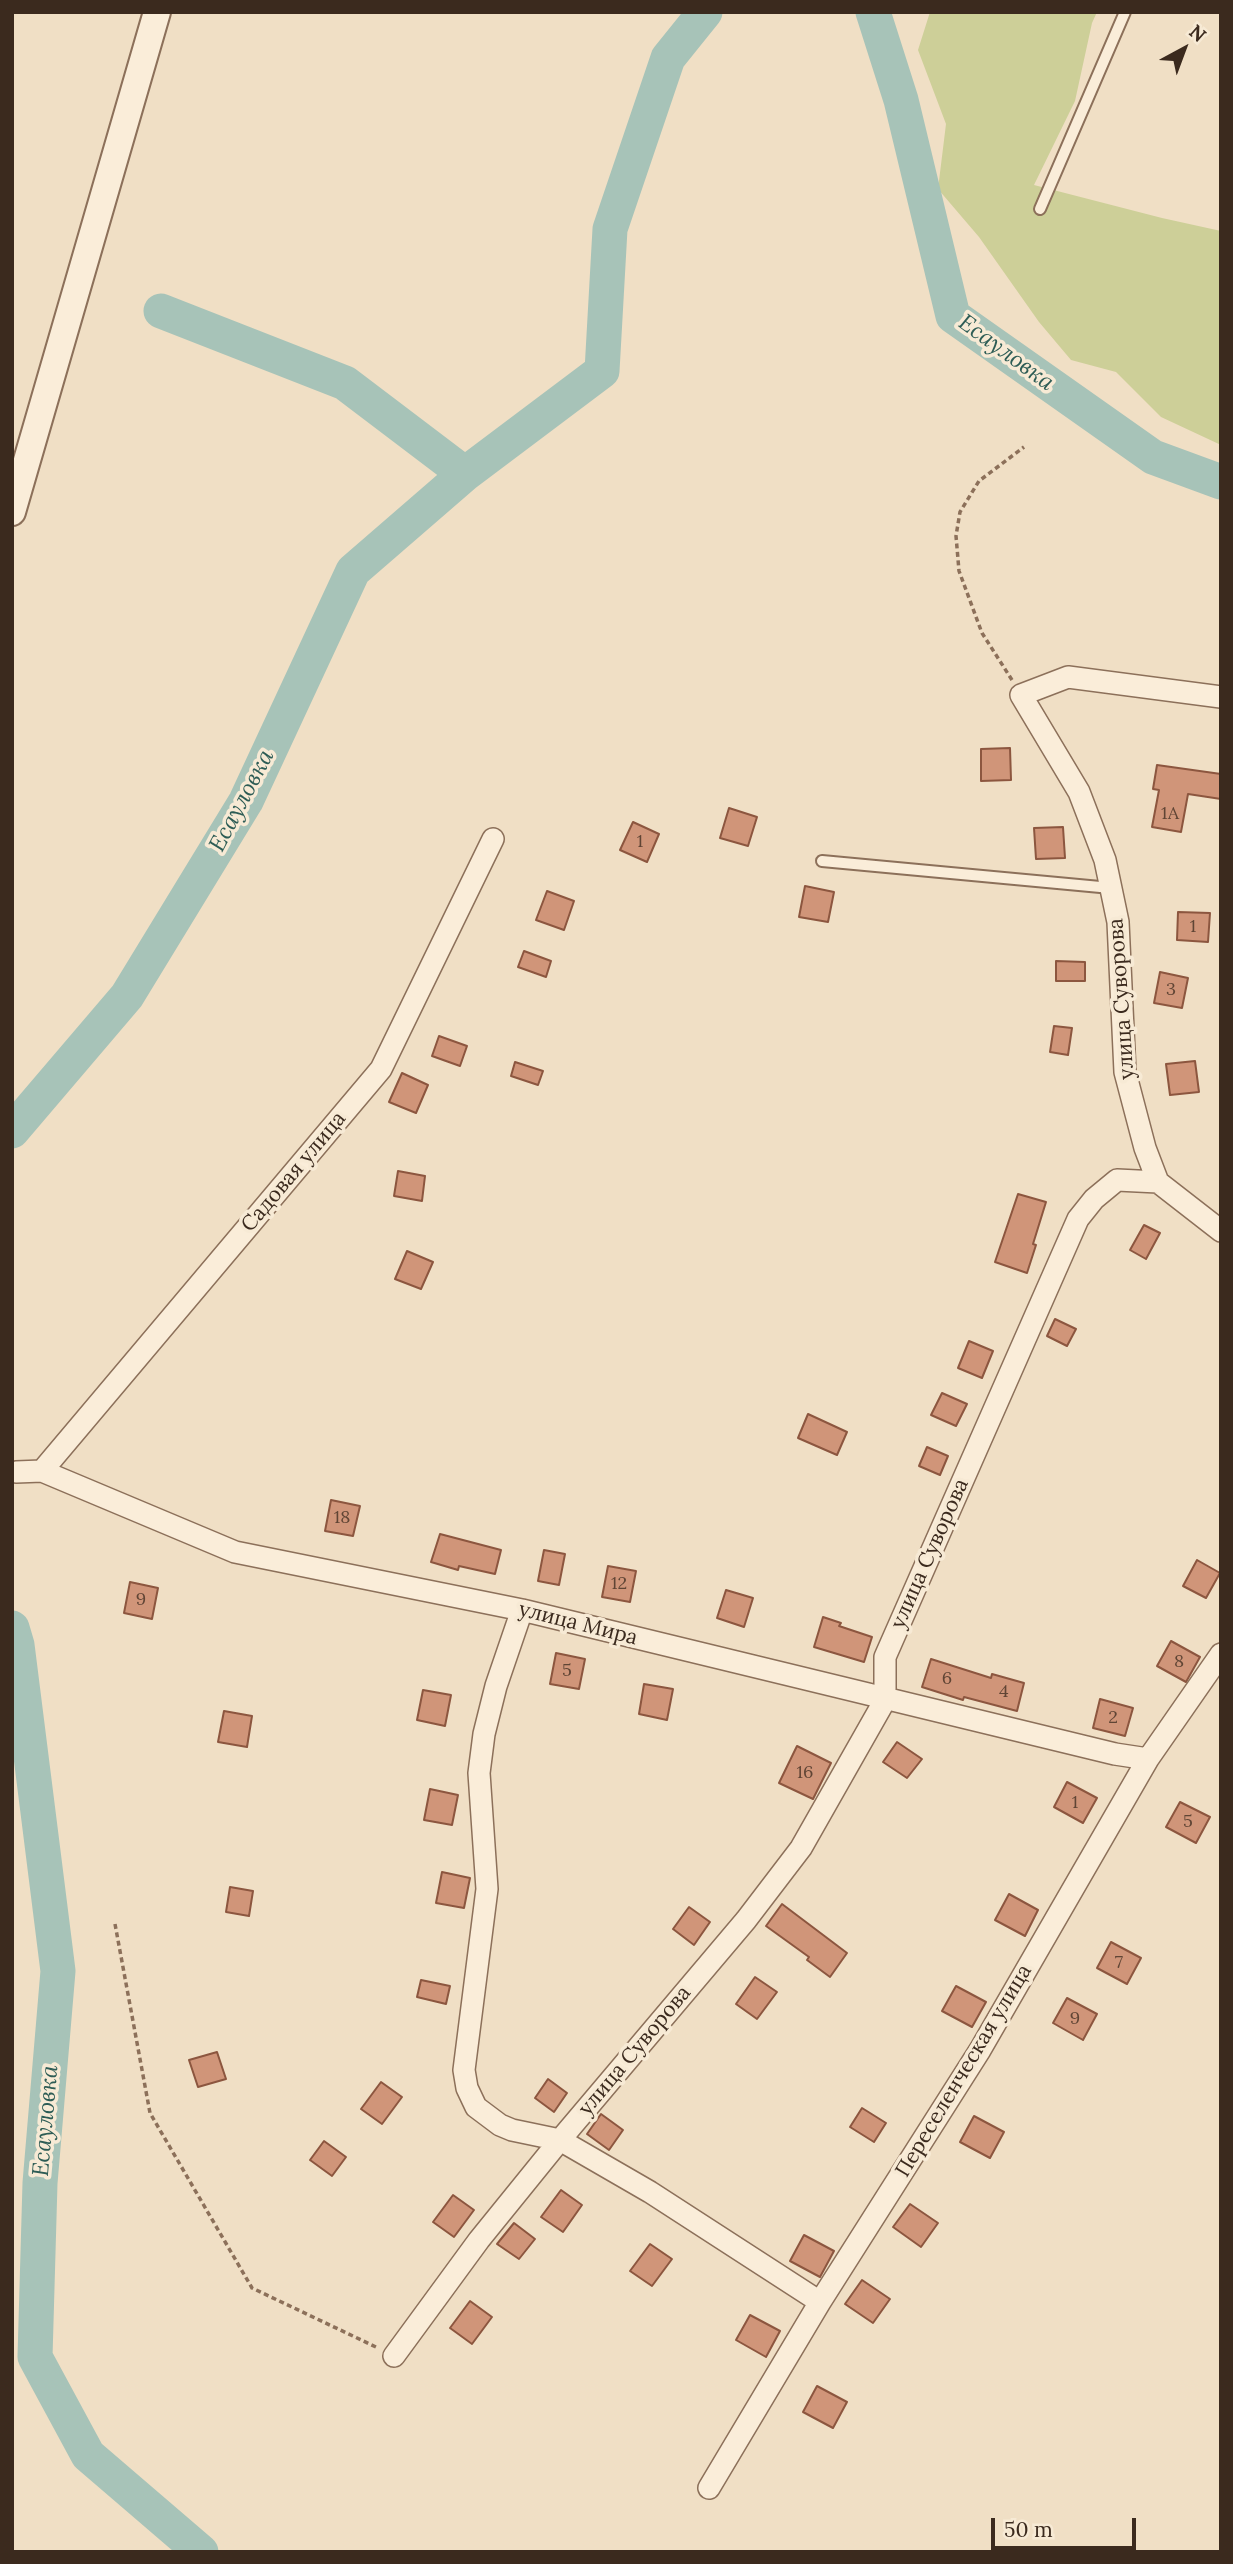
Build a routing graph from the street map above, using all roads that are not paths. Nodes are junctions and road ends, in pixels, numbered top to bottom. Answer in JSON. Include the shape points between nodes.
{"nodes":[{"id":1,"x":157,"y":12,"type":"edge"},
{"id":2,"x":1125,"y":12,"type":"edge"},
{"id":3,"x":1040,"y":209,"type":"dead end"},
{"id":4,"x":12,"y":512,"type":"edge"},
{"id":5,"x":1221,"y":697,"type":"edge"},
{"id":6,"x":492,"y":839,"type":"dead end"},
{"id":7,"x":822,"y":861,"type":"dead end"},
{"id":8,"x":1111,"y":888,"type":"junction"},
{"id":9,"x":1158,"y":1182,"type":"junction"},
{"id":10,"x":1221,"y":1231,"type":"edge"},
{"id":11,"x":41,"y":1471,"type":"junction"},
{"id":12,"x":16,"y":1472,"type":"dead end"},
{"id":13,"x":523,"y":1610,"type":"junction"},
{"id":14,"x":1221,"y":1654,"type":"edge"},
{"id":15,"x":885,"y":1700,"type":"junction"},
{"id":16,"x":1147,"y":1759,"type":"junction"},
{"id":17,"x":560,"y":2140,"type":"junction"},
{"id":18,"x":820,"y":2302,"type":"junction"},
{"id":19,"x":394,"y":2356,"type":"road end"},
{"id":20,"x":709,"y":2488,"type":"dead end"}],
"edges":[{"from":1,"to":4,"type":"street"},
{"from":2,"to":3,"type":"lane"},
{"from":5,"to":8,"type":"street","name":"улица Суворова","via":[[1068,677],[1021,695],[1079,792]]},
{"from":6,"to":11,"type":"street","name":"Садовая улица","via":[[381,1069]]},
{"from":7,"to":8,"type":"lane"},
{"from":8,"to":9,"type":"street","name":"улица Суворова","via":[[1118,922],[1125,1072]]},
{"from":9,"to":10,"type":"street"},
{"from":9,"to":15,"type":"street","name":"улица Суворова","via":[[1117,1180],[1078,1219],[885,1657]]},
{"from":11,"to":12,"type":"street","name":"улица Мира"},
{"from":11,"to":13,"type":"street","name":"улица Мира","via":[[235,1552]]},
{"from":13,"to":15,"type":"street","name":"улица Мира"},
{"from":13,"to":17,"type":"street","via":[[484,1734],[479,1773],[487,1889],[464,2070],[476,2107],[490,2119],[512,2130]]},
{"from":14,"to":16,"type":"street","name":"Переселенческая улица"},
{"from":15,"to":16,"type":"street","name":"улица Мира"},
{"from":15,"to":17,"type":"street","name":"улица Суворова","via":[[790,1863]]},
{"from":16,"to":18,"type":"street","name":"Переселенческая улица","via":[[980,2050]]},
{"from":17,"to":18,"type":"street"},
{"from":17,"to":19,"type":"street","name":"улица Суворова"},
{"from":18,"to":20,"type":"street","name":"Переселенческая улица"}]}
